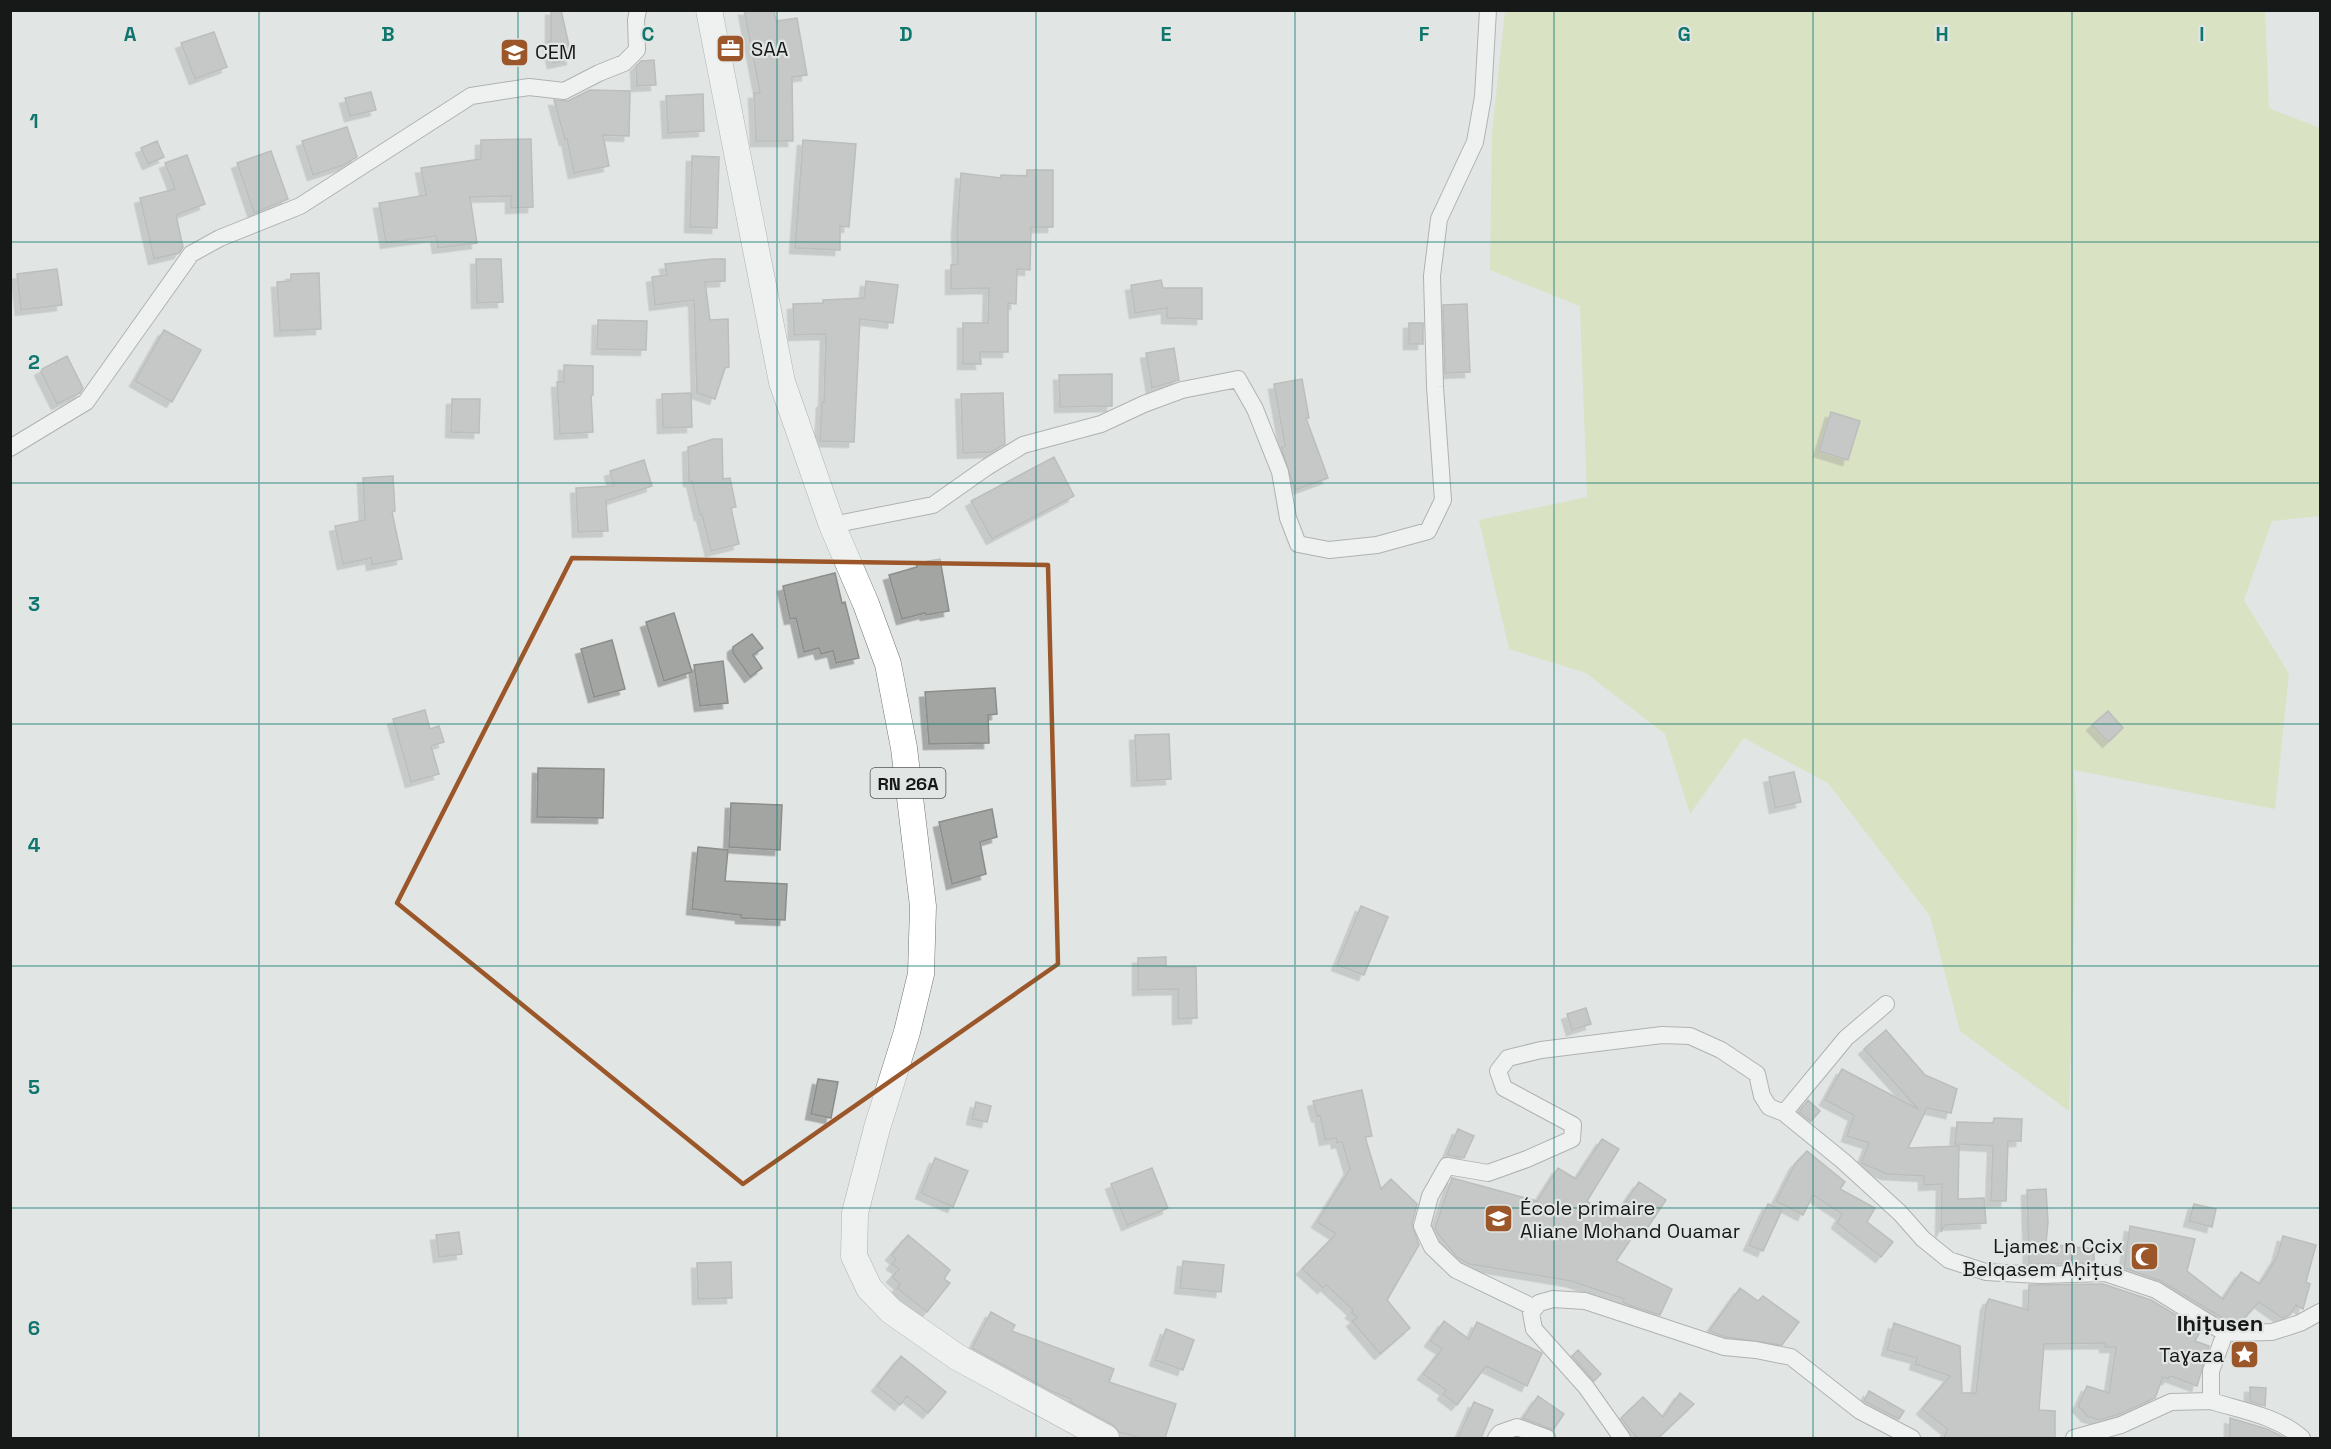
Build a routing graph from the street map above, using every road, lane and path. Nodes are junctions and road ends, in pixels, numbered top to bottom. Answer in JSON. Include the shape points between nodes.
{"nodes":[{"id":1,"x":638,"y":10,"type":"edge"},
{"id":2,"x":708,"y":10,"type":"edge"},
{"id":3,"x":1488,"y":10,"type":"edge"},
{"id":4,"x":10,"y":448,"type":"edge"},
{"id":5,"x":832,"y":525,"type":"junction"},
{"id":6,"x":1886,"y":1004,"type":"dead end"},
{"id":7,"x":1784,"y":1113,"type":"junction"},
{"id":8,"x":1535,"y":1308,"type":"junction"},
{"id":9,"x":2320,"y":1312,"type":"edge"},
{"id":10,"x":2225,"y":1333,"type":"junction"},
{"id":11,"x":2211,"y":1401,"type":"junction"},
{"id":12,"x":1106,"y":1438,"type":"edge"},
{"id":13,"x":1496,"y":1438,"type":"edge"},
{"id":14,"x":1547,"y":1438,"type":"edge"},
{"id":15,"x":1622,"y":1438,"type":"edge"},
{"id":16,"x":1912,"y":1438,"type":"edge"},
{"id":17,"x":2074,"y":1438,"type":"edge"},
{"id":18,"x":2302,"y":1438,"type":"edge"}],
"edges":[{"from":1,"to":4,"type":"street","via":[[637,50],[624,63],[564,91],[529,87],[471,96],[300,206],[191,254],[86,402]]},
{"from":2,"to":5,"type":"main road","number":"RN 26A","via":[[782,382]]},
{"from":3,"to":5,"type":"street","via":[[1483,97],[1475,142],[1438,219],[1432,276],[1443,500],[1428,531],[1377,545],[1329,550],[1298,544],[1288,518],[1280,472],[1255,409],[1238,379],[1182,390],[1101,424],[1023,445],[933,505]]},
{"from":5,"to":12,"type":"main road","number":"RN 26A","via":[[888,664],[904,748],[923,906],[921,974],[855,1213],[854,1256],[869,1288],[891,1311],[957,1357]]},
{"from":6,"to":7,"type":"street","via":[[1846,1038]]},
{"from":7,"to":8,"type":"street","via":[[1768,1107],[1757,1074],[1721,1050],[1690,1036],[1662,1035],[1541,1050],[1508,1058],[1498,1071],[1504,1088],[1573,1125],[1572,1139],[1488,1173],[1447,1166],[1430,1196],[1422,1226],[1432,1247],[1456,1270]]},
{"from":7,"to":10,"type":"street","via":[[1843,1161],[1949,1260],[1986,1272],[2105,1273],[2156,1290]]},
{"from":8,"to":15,"type":"street","via":[[1531,1313],[1534,1329],[1586,1387]]},
{"from":8,"to":16,"type":"street","via":[[1553,1299],[1584,1301],[1725,1347],[1791,1357],[1860,1411]]},
{"from":9,"to":10,"type":"street","via":[[2272,1332]]},
{"from":10,"to":11,"type":"street","via":[[2211,1371]]},
{"from":11,"to":17,"type":"street","via":[[2171,1402],[2121,1425]]},
{"from":11,"to":18,"type":"street","via":[[2272,1420]]},
{"from":13,"to":14,"type":"street","via":[[1517,1427]]}]}
